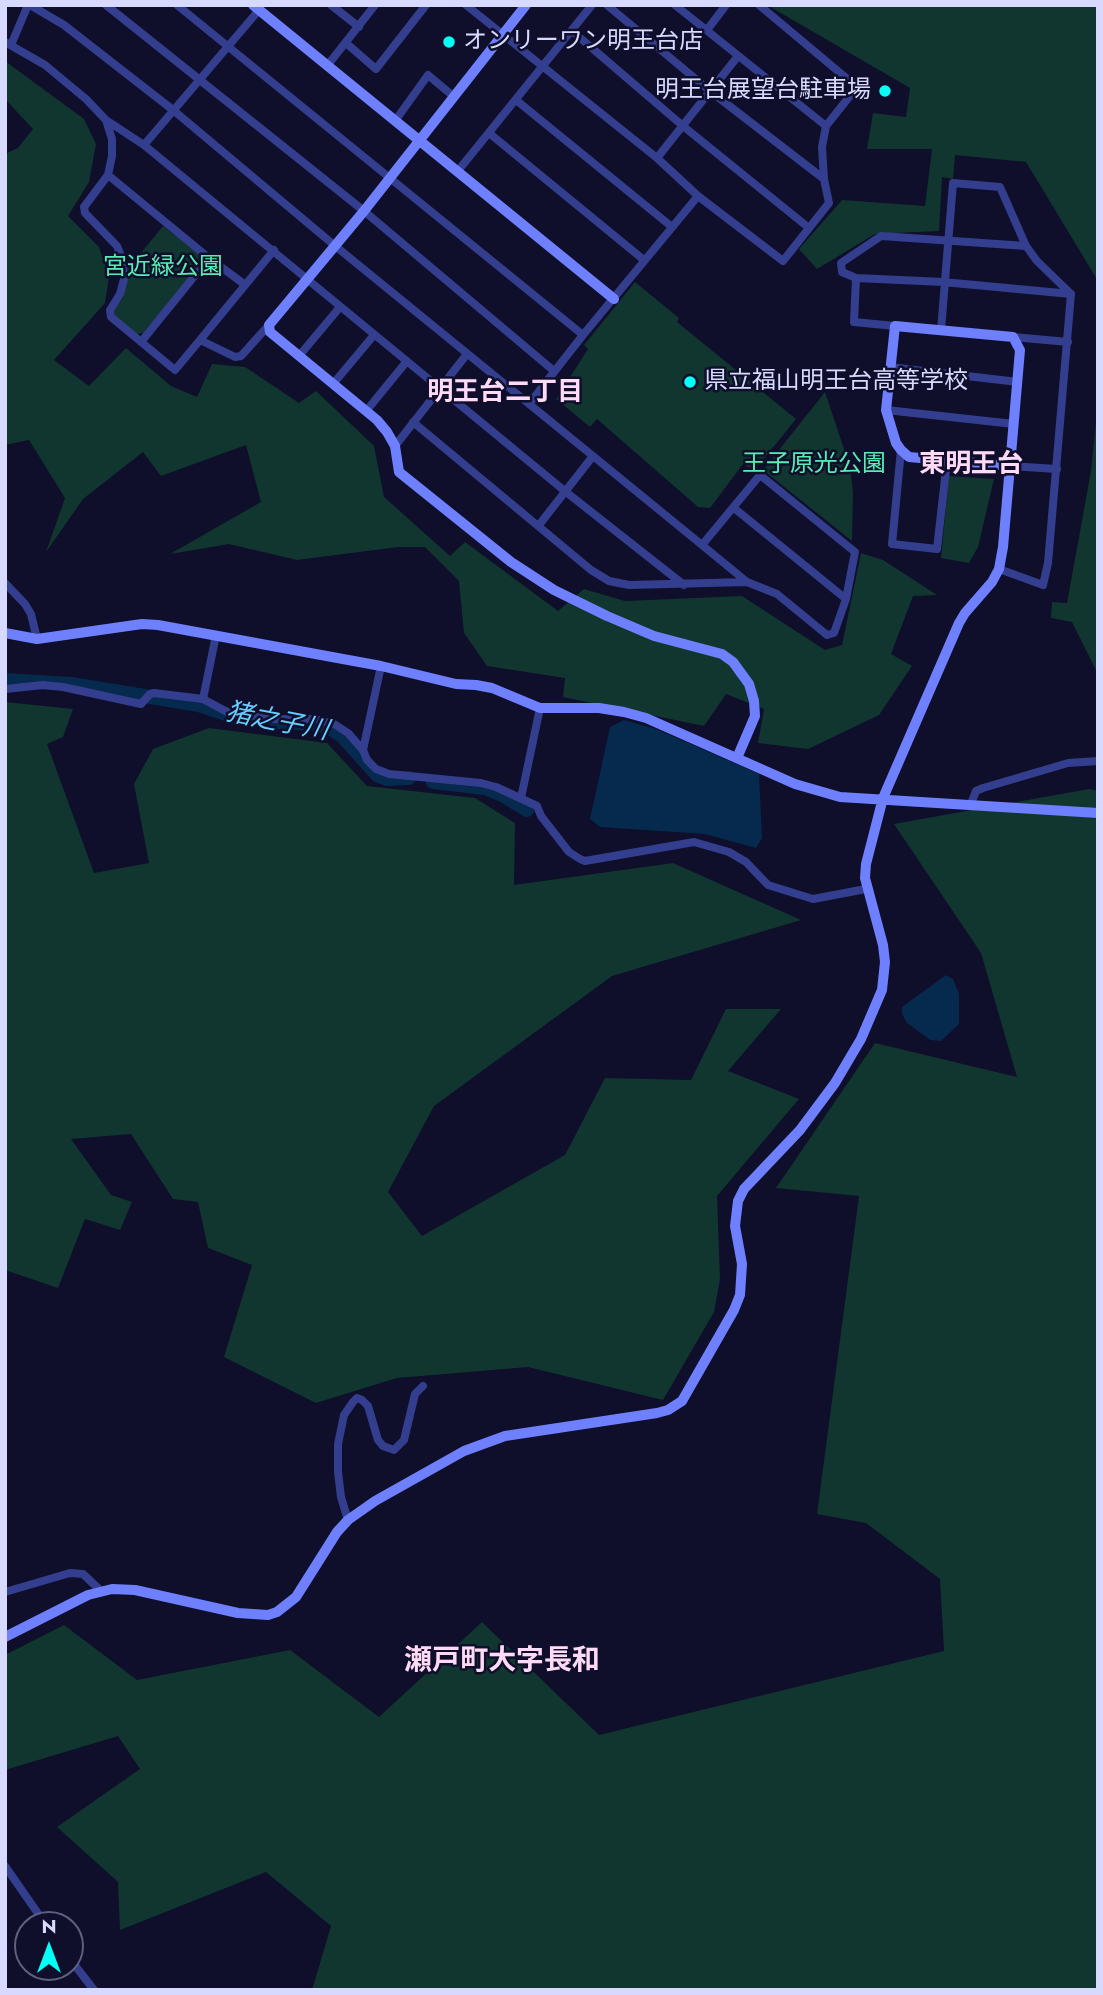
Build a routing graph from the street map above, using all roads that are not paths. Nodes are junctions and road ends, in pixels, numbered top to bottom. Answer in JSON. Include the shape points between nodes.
{"nodes":[{"id":1,"x":29,"y":5,"type":"edge"},
{"id":2,"x":106,"y":5,"type":"edge"},
{"id":3,"x":177,"y":5,"type":"edge"},
{"id":4,"x":331,"y":5,"type":"edge"},
{"id":5,"x":375,"y":5,"type":"edge"},
{"id":6,"x":426,"y":5,"type":"edge"},
{"id":7,"x":526,"y":5,"type":"edge"},
{"id":8,"x":593,"y":5,"type":"edge"},
{"id":9,"x":607,"y":5,"type":"edge"},
{"id":10,"x":675,"y":5,"type":"edge"},
{"id":11,"x":726,"y":5,"type":"edge"},
{"id":12,"x":759,"y":5,"type":"edge"},
{"id":13,"x":467,"y":6,"type":"edge"},
{"id":14,"x":256,"y":8,"type":"edge"},
{"id":15,"x":359,"y":27,"type":"junction"},
{"id":16,"x":707,"y":30,"type":"junction"},
{"id":17,"x":572,"y":31,"type":"junction"},
{"id":18,"x":504,"y":36,"type":"junction"},
{"id":19,"x":8,"y":43,"type":"edge"},
{"id":20,"x":346,"y":43,"type":"junction"},
{"id":21,"x":228,"y":45,"type":"junction"},
{"id":22,"x":737,"y":56,"type":"junction"},
{"id":23,"x":327,"y":66,"type":"junction"},
{"id":24,"x":543,"y":66,"type":"junction"},
{"id":25,"x":200,"y":79,"type":"junction"},
{"id":26,"x":710,"y":91,"type":"junction"},
{"id":27,"x":453,"y":96,"type":"junction"},
{"id":28,"x":516,"y":100,"type":"junction"},
{"id":29,"x":173,"y":110,"type":"junction"},
{"id":30,"x":106,"y":120,"type":"junction"},
{"id":31,"x":395,"y":121,"type":"junction"},
{"id":32,"x":682,"y":126,"type":"junction"},
{"id":33,"x":827,"y":126,"type":"junction"},
{"id":34,"x":489,"y":132,"type":"junction"},
{"id":35,"x":418,"y":140,"type":"junction"},
{"id":36,"x":144,"y":145,"type":"junction"},
{"id":37,"x":657,"y":158,"type":"junction"},
{"id":38,"x":457,"y":172,"type":"junction"},
{"id":39,"x":108,"y":175,"type":"junction"},
{"id":40,"x":389,"y":179,"type":"junction"},
{"id":41,"x":824,"y":179,"type":"junction"},
{"id":42,"x":698,"y":196,"type":"junction"},
{"id":43,"x":364,"y":211,"type":"junction"},
{"id":44,"x":672,"y":227,"type":"junction"},
{"id":45,"x":809,"y":228,"type":"junction"},
{"id":46,"x":948,"y":241,"type":"junction"},
{"id":47,"x":334,"y":245,"type":"junction"},
{"id":48,"x":1026,"y":246,"type":"junction"},
{"id":49,"x":274,"y":250,"type":"junction"},
{"id":50,"x":209,"y":258,"type":"junction"},
{"id":51,"x":644,"y":260,"type":"junction"},
{"id":52,"x":856,"y":278,"type":"junction"},
{"id":53,"x":307,"y":279,"type":"junction"},
{"id":54,"x":943,"y":282,"type":"junction"},
{"id":55,"x":244,"y":284,"type":"junction"},
{"id":56,"x":1071,"y":293,"type":"junction"},
{"id":57,"x":614,"y":299,"type":"junction"},
{"id":58,"x":340,"y":307,"type":"junction"},
{"id":59,"x":269,"y":325,"type":"junction"},
{"id":60,"x":895,"y":326,"type":"junction"},
{"id":61,"x":941,"y":330,"type":"junction"},
{"id":62,"x":374,"y":335,"type":"junction"},
{"id":63,"x":583,"y":335,"type":"junction"},
{"id":64,"x":1013,"y":337,"type":"junction"},
{"id":65,"x":200,"y":340,"type":"junction"},
{"id":66,"x":141,"y":342,"type":"junction"},
{"id":67,"x":1068,"y":342,"type":"junction"},
{"id":68,"x":467,"y":354,"type":"junction"},
{"id":69,"x":299,"y":356,"type":"junction"},
{"id":70,"x":407,"y":361,"type":"junction"},
{"id":71,"x":890,"y":367,"type":"junction"},
{"id":72,"x":554,"y":371,"type":"junction"},
{"id":73,"x":1018,"y":382,"type":"junction"},
{"id":74,"x":332,"y":384,"type":"junction"},
{"id":75,"x":441,"y":387,"type":"junction"},
{"id":76,"x":529,"y":404,"type":"junction"},
{"id":77,"x":367,"y":410,"type":"junction"},
{"id":78,"x":886,"y":410,"type":"junction"},
{"id":79,"x":414,"y":422,"type":"junction"},
{"id":80,"x":1014,"y":425,"type":"junction"},
{"id":81,"x":395,"y":446,"type":"junction"},
{"id":82,"x":901,"y":450,"type":"junction"},
{"id":83,"x":593,"y":456,"type":"junction"},
{"id":84,"x":947,"y":461,"type":"junction"},
{"id":85,"x":1010,"y":466,"type":"junction"},
{"id":86,"x":1057,"y":469,"type":"junction"},
{"id":87,"x":566,"y":492,"type":"junction"},
{"id":88,"x":734,"y":508,"type":"junction"},
{"id":89,"x":539,"y":526,"type":"junction"},
{"id":90,"x":702,"y":545,"type":"junction"},
{"id":91,"x":999,"y":569,"type":"junction"},
{"id":92,"x":747,"y":582,"type":"junction"},
{"id":93,"x":5,"y":583,"type":"edge"},
{"id":94,"x":684,"y":585,"type":"junction"},
{"id":95,"x":846,"y":599,"type":"junction"},
{"id":96,"x":5,"y":633,"type":"edge"},
{"id":97,"x":216,"y":635,"type":"junction"},
{"id":98,"x":37,"y":639,"type":"junction"},
{"id":99,"x":381,"y":666,"type":"junction"},
{"id":100,"x":5,"y":689,"type":"edge"},
{"id":101,"x":203,"y":699,"type":"junction"},
{"id":102,"x":540,"y":708,"type":"junction"},
{"id":103,"x":363,"y":750,"type":"junction"},
{"id":104,"x":737,"y":758,"type":"junction"},
{"id":105,"x":1098,"y":761,"type":"edge"},
{"id":106,"x":521,"y":798,"type":"junction"},
{"id":107,"x":883,"y":798,"type":"junction"},
{"id":108,"x":970,"y":806,"type":"junction"},
{"id":109,"x":1098,"y":813,"type":"edge"},
{"id":110,"x":866,"y":889,"type":"junction"},
{"id":111,"x":424,"y":1386,"type":"dead end"},
{"id":112,"x":348,"y":1520,"type":"junction"},
{"id":113,"x":101,"y":1591,"type":"junction"},
{"id":114,"x":5,"y":1592,"type":"edge"},
{"id":115,"x":5,"y":1637,"type":"edge"},
{"id":116,"x":5,"y":1866,"type":"edge"},
{"id":117,"x":36,"y":1911,"type":"edge"}],
"edges":[{"from":1,"to":19,"type":"street"},
{"from":1,"to":29,"type":"street","via":[[64,25]]},
{"from":2,"to":25,"type":"street"},
{"from":3,"to":21,"type":"street"},
{"from":4,"to":15,"type":"street"},
{"from":5,"to":15,"type":"street"},
{"from":6,"to":20,"type":"street","via":[[376,69]]},
{"from":7,"to":18,"type":"street"},
{"from":8,"to":17,"type":"street"},
{"from":9,"to":26,"type":"street"},
{"from":10,"to":16,"type":"street"},
{"from":11,"to":16,"type":"street"},
{"from":12,"to":33,"type":"street","via":[[857,87]]},
{"from":13,"to":18,"type":"street"},
{"from":14,"to":21,"type":"street"},
{"from":14,"to":23,"type":"street"},
{"from":15,"to":20,"type":"street"},
{"from":16,"to":22,"type":"street"},
{"from":17,"to":24,"type":"street"},
{"from":17,"to":32,"type":"street"},
{"from":18,"to":24,"type":"street"},
{"from":18,"to":27,"type":"street"},
{"from":19,"to":30,"type":"street","via":[[45,65]]},
{"from":20,"to":23,"type":"street"},
{"from":21,"to":25,"type":"street"},
{"from":21,"to":40,"type":"street"},
{"from":22,"to":26,"type":"street"},
{"from":22,"to":33,"type":"street"},
{"from":23,"to":31,"type":"street"},
{"from":24,"to":28,"type":"street"},
{"from":24,"to":37,"type":"street"},
{"from":25,"to":29,"type":"street"},
{"from":25,"to":43,"type":"street"},
{"from":26,"to":32,"type":"street"},
{"from":26,"to":41,"type":"street"},
{"from":27,"to":31,"type":"street","via":[[428,75]]},
{"from":27,"to":35,"type":"street"},
{"from":28,"to":34,"type":"street"},
{"from":28,"to":44,"type":"street"},
{"from":29,"to":36,"type":"street"},
{"from":29,"to":47,"type":"street"},
{"from":30,"to":36,"type":"street"},
{"from":30,"to":39,"type":"street","via":[[112,139]]},
{"from":31,"to":35,"type":"street"},
{"from":32,"to":37,"type":"street"},
{"from":32,"to":45,"type":"street"},
{"from":33,"to":41,"type":"street","via":[[821,147]]},
{"from":34,"to":38,"type":"street"},
{"from":34,"to":51,"type":"street"},
{"from":35,"to":38,"type":"street"},
{"from":35,"to":40,"type":"street"},
{"from":36,"to":49,"type":"street"},
{"from":37,"to":42,"type":"street"},
{"from":38,"to":57,"type":"street"},
{"from":39,"to":50,"type":"street"},
{"from":39,"to":66,"type":"street","via":[[84,207],[85,213],[117,246],[123,261],[124,279],[111,317]]},
{"from":40,"to":43,"type":"street"},
{"from":40,"to":63,"type":"street"},
{"from":41,"to":45,"type":"street","via":[[828,203]]},
{"from":42,"to":44,"type":"street"},
{"from":42,"to":45,"type":"street","via":[[783,261]]},
{"from":43,"to":47,"type":"street"},
{"from":43,"to":72,"type":"street"},
{"from":44,"to":51,"type":"street"},
{"from":46,"to":48,"type":"street"},
{"from":46,"to":48,"type":"street","via":[[953,183],[1000,187]]},
{"from":46,"to":52,"type":"street","via":[[881,236],[841,263],[842,272]]},
{"from":46,"to":54,"type":"street"},
{"from":47,"to":53,"type":"street"},
{"from":47,"to":68,"type":"street"},
{"from":48,"to":56,"type":"street"},
{"from":49,"to":53,"type":"street"},
{"from":49,"to":55,"type":"street"},
{"from":50,"to":55,"type":"street"},
{"from":50,"to":66,"type":"street"},
{"from":51,"to":57,"type":"street"},
{"from":52,"to":54,"type":"street"},
{"from":52,"to":60,"type":"street","via":[[854,322]]},
{"from":53,"to":58,"type":"street"},
{"from":53,"to":59,"type":"street"},
{"from":54,"to":56,"type":"street"},
{"from":54,"to":61,"type":"street"},
{"from":55,"to":65,"type":"street"},
{"from":56,"to":67,"type":"street"},
{"from":57,"to":63,"type":"street"},
{"from":58,"to":62,"type":"street"},
{"from":58,"to":69,"type":"street"},
{"from":59,"to":65,"type":"street","via":[[241,356]]},
{"from":59,"to":69,"type":"street","via":[[270,332]]},
{"from":60,"to":61,"type":"street"},
{"from":60,"to":71,"type":"street"},
{"from":61,"to":64,"type":"street"},
{"from":62,"to":70,"type":"street"},
{"from":62,"to":74,"type":"street"},
{"from":63,"to":72,"type":"street"},
{"from":64,"to":67,"type":"street"},
{"from":64,"to":73,"type":"street","via":[[1020,350]]},
{"from":65,"to":66,"type":"street","via":[[175,370]]},
{"from":67,"to":86,"type":"street"},
{"from":68,"to":75,"type":"street"},
{"from":68,"to":76,"type":"street"},
{"from":69,"to":74,"type":"street"},
{"from":70,"to":75,"type":"street"},
{"from":70,"to":77,"type":"street"},
{"from":71,"to":73,"type":"street"},
{"from":71,"to":78,"type":"street"},
{"from":72,"to":76,"type":"street"},
{"from":73,"to":80,"type":"street"},
{"from":74,"to":77,"type":"street"},
{"from":75,"to":79,"type":"street"},
{"from":75,"to":87,"type":"street"},
{"from":76,"to":83,"type":"street"},
{"from":77,"to":81,"type":"street"},
{"from":78,"to":80,"type":"street"},
{"from":78,"to":82,"type":"street"},
{"from":79,"to":81,"type":"street"},
{"from":79,"to":89,"type":"street"},
{"from":80,"to":85,"type":"street"},
{"from":81,"to":104,"type":"street","via":[[399,471],[543,583],[654,636],[722,654],[733,662],[749,684],[755,716]]},
{"from":82,"to":84,"type":"street","via":[[909,457]]},
{"from":82,"to":84,"type":"street","via":[[892,544],[937,549]]},
{"from":83,"to":87,"type":"street"},
{"from":83,"to":90,"type":"street"},
{"from":84,"to":85,"type":"street"},
{"from":85,"to":86,"type":"street"},
{"from":85,"to":91,"type":"street"},
{"from":86,"to":91,"type":"street","via":[[1043,585]]},
{"from":87,"to":89,"type":"street"},
{"from":87,"to":94,"type":"street"},
{"from":88,"to":90,"type":"street"},
{"from":88,"to":95,"type":"street"},
{"from":88,"to":95,"type":"street","via":[[760,475],[855,552]]},
{"from":89,"to":94,"type":"street","via":[[609,581]]},
{"from":90,"to":92,"type":"street"},
{"from":91,"to":107,"type":"street","via":[[959,623]]},
{"from":92,"to":94,"type":"street"},
{"from":92,"to":95,"type":"street","via":[[777,594],[827,635],[834,633]]},
{"from":93,"to":98,"type":"street","via":[[31,614]]},
{"from":96,"to":98,"type":"street"},
{"from":97,"to":98,"type":"street","via":[[142,624]]},
{"from":97,"to":99,"type":"street"},
{"from":97,"to":101,"type":"street"},
{"from":99,"to":102,"type":"street","via":[[492,688]]},
{"from":99,"to":103,"type":"street"},
{"from":100,"to":101,"type":"street","via":[[63,687],[141,704],[147,697]]},
{"from":101,"to":103,"type":"street","via":[[231,714],[334,724]]},
{"from":102,"to":104,"type":"street","via":[[624,712]]},
{"from":102,"to":106,"type":"street"},
{"from":103,"to":106,"type":"street","via":[[376,769],[389,774],[481,783]]},
{"from":104,"to":107,"type":"street","via":[[819,792]]},
{"from":105,"to":108,"type":"street","via":[[1068,763],[983,788],[975,791]]},
{"from":106,"to":110,"type":"street","via":[[537,806],[569,852],[585,861],[694,842],[729,852],[768,885],[813,899]]},
{"from":107,"to":108,"type":"street"},
{"from":107,"to":110,"type":"street","via":[[866,864]]},
{"from":108,"to":109,"type":"street"},
{"from":110,"to":112,"type":"street","via":[[883,945],[881,990],[861,1039],[835,1083],[738,1201],[735,1226],[742,1264],[740,1295],[682,1401],[657,1413],[484,1442]]},
{"from":111,"to":112,"type":"street","via":[[415,1394],[404,1440],[394,1450],[378,1440],[362,1400],[357,1398],[345,1415],[338,1472]]},
{"from":112,"to":113,"type":"street","via":[[296,1597],[268,1615],[238,1613],[135,1590]]},
{"from":113,"to":114,"type":"street","via":[[83,1574],[70,1573]]},
{"from":113,"to":115,"type":"street"},
{"from":116,"to":117,"type":"street"}]}
